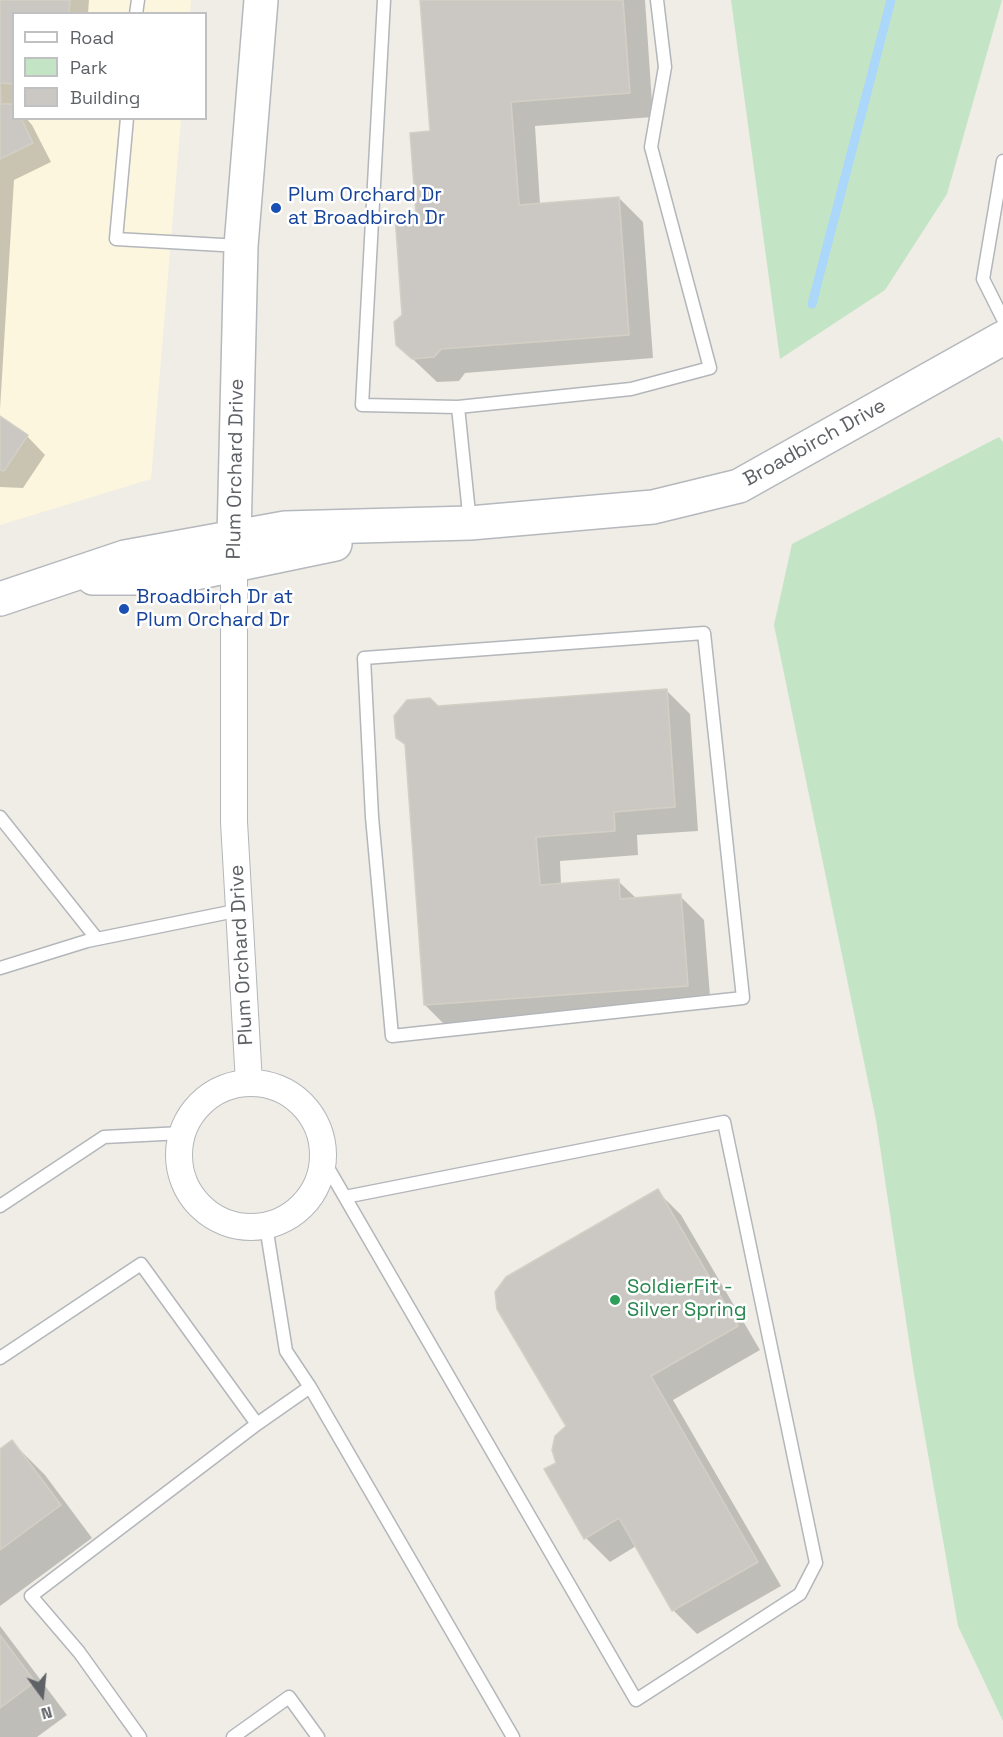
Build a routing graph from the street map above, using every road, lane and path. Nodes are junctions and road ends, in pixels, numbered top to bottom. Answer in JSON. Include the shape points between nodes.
{"nodes":[{"id":1,"x":261,"y":0,"type":"edge"},
{"id":2,"x":384,"y":0,"type":"edge"},
{"id":3,"x":657,"y":0,"type":"edge"},
{"id":4,"x":127,"y":120,"type":"edge"},
{"id":5,"x":1003,"y":161,"type":"edge"},
{"id":6,"x":999,"y":207,"type":"edge"},
{"id":7,"x":241,"y":246,"type":"junction"},
{"id":8,"x":1001,"y":338,"type":"edge"},
{"id":9,"x":458,"y":407,"type":"junction"},
{"id":10,"x":470,"y":523,"type":"junction"},
{"id":11,"x":234,"y":550,"type":"junction"},
{"id":12,"x":0,"y":599,"type":"edge"},
{"id":13,"x":372,"y":817,"type":"joint"},
{"id":14,"x":0,"y":818,"type":"edge"},
{"id":15,"x":240,"y":910,"type":"junction"},
{"id":16,"x":97,"y":939,"type":"junction"},
{"id":17,"x":0,"y":968,"type":"edge"},
{"id":18,"x":249,"y":1083,"type":"junction"},
{"id":19,"x":182,"y":1133,"type":"junction"},
{"id":20,"x":324,"y":1161,"type":"junction"},
{"id":21,"x":345,"y":1197,"type":"junction"},
{"id":22,"x":0,"y":1206,"type":"edge"},
{"id":23,"x":266,"y":1227,"type":"junction"},
{"id":24,"x":0,"y":1358,"type":"edge"},
{"id":25,"x":310,"y":1387,"type":"junction"},
{"id":26,"x":257,"y":1424,"type":"junction"},
{"id":27,"x":140,"y":1737,"type":"edge"},
{"id":28,"x":233,"y":1737,"type":"edge"},
{"id":29,"x":318,"y":1737,"type":"edge"},
{"id":30,"x":513,"y":1737,"type":"edge"}],
"edges":[{"from":1,"to":7,"type":"street","name":"Plum Orchard Drive"},
{"from":2,"to":9,"type":"lane","via":[[362,405]]},
{"from":3,"to":9,"type":"lane","via":[[665,67],[651,147],[710,368],[631,389]]},
{"from":4,"to":7,"type":"lane","via":[[116,239]]},
{"from":5,"to":6,"type":"lane"},
{"from":6,"to":8,"type":"lane","via":[[983,279]]},
{"from":7,"to":11,"type":"street","name":"Plum Orchard Drive"},
{"from":8,"to":10,"type":"street","name":"Broadbirch Drive","via":[[739,486],[652,507]]},
{"from":9,"to":10,"type":"lane"},
{"from":10,"to":11,"type":"street","name":"Broadbirch Drive","via":[[285,528]]},
{"from":11,"to":12,"type":"street","name":"Broadbirch Drive","via":[[171,578],[62,578]]},
{"from":11,"to":15,"type":"street","name":"Plum Orchard Drive","via":[[234,822]]},
{"from":13,"to":13,"type":"lane","via":[[392,1036],[742,998],[704,633],[364,658]]},
{"from":14,"to":16,"type":"lane"},
{"from":15,"to":16,"type":"lane"},
{"from":15,"to":18,"type":"street","name":"Plum Orchard Drive"},
{"from":16,"to":17,"type":"lane"},
{"from":18,"to":19,"type":"street","via":[[220,1089],[197,1107]]},
{"from":18,"to":20,"type":"street","via":[[273,1086],[295,1097],[312,1115],[322,1137]]},
{"from":19,"to":22,"type":"lane","via":[[104,1137]]},
{"from":19,"to":23,"type":"street","via":[[178,1163],[188,1192],[208,1214],[236,1227]]},
{"from":20,"to":21,"type":"lane"},
{"from":20,"to":23,"type":"street","via":[[318,1184],[306,1204],[288,1218]]},
{"from":21,"to":21,"type":"lane","via":[[724,1122],[816,1563],[800,1594],[636,1700]]},
{"from":23,"to":25,"type":"lane","via":[[286,1351]]},
{"from":24,"to":26,"type":"lane","via":[[141,1264]]},
{"from":25,"to":26,"type":"lane"},
{"from":25,"to":30,"type":"lane"},
{"from":26,"to":27,"type":"lane","via":[[31,1596],[79,1652]]},
{"from":28,"to":29,"type":"lane","via":[[289,1697]]}]}
